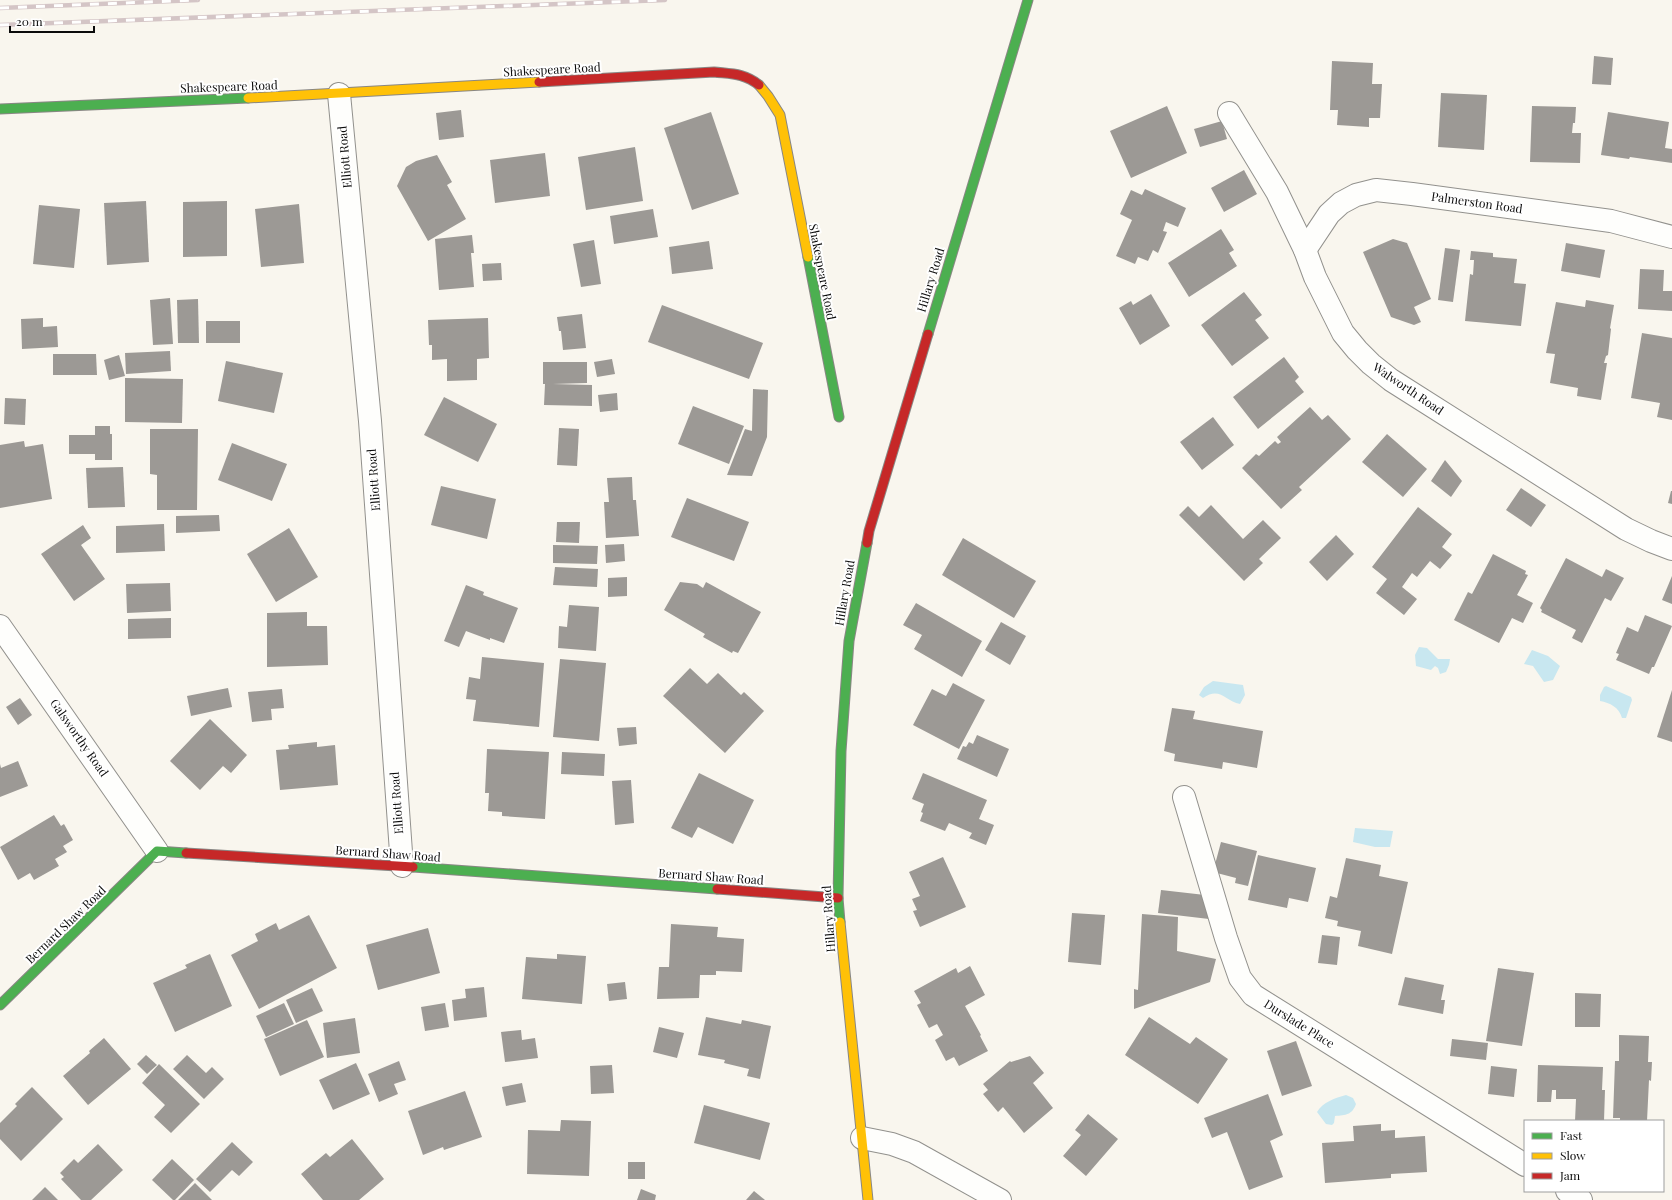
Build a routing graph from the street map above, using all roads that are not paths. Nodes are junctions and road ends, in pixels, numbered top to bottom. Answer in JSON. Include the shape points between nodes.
{"nodes":[{"id":1,"x":1028,"y":0,"type":"edge"},
{"id":2,"x":339,"y":94,"type":"junction"},
{"id":3,"x":0,"y":109,"type":"edge"},
{"id":4,"x":1229,"y":114,"type":"dead end"},
{"id":5,"x":1672,"y":237,"type":"edge"},
{"id":6,"x":1305,"y":250,"type":"junction"},
{"id":7,"x":839,"y":417,"type":"dead end"},
{"id":8,"x":1672,"y":549,"type":"edge"},
{"id":9,"x":0,"y":626,"type":"edge"},
{"id":10,"x":1184,"y":797,"type":"dead end"},
{"id":11,"x":157,"y":851,"type":"junction"},
{"id":12,"x":402,"y":866,"type":"junction"},
{"id":13,"x":838,"y":898,"type":"junction"},
{"id":14,"x":0,"y":1005,"type":"edge"},
{"id":15,"x":862,"y":1138,"type":"junction"},
{"id":16,"x":1524,"y":1164,"type":"edge"},
{"id":17,"x":1569,"y":1192,"type":"edge"},
{"id":18,"x":868,"y":1200,"type":"edge"},
{"id":19,"x":1000,"y":1200,"type":"edge"},
{"id":20,"x":1581,"y":1200,"type":"edge"}],
"edges":[{"from":1,"to":13,"type":"street","name":"Hillary Road","via":[[868,531],[849,641],[841,750]]},
{"from":2,"to":3,"type":"street","name":"Shakespeare Road"},
{"from":2,"to":7,"type":"street","name":"Shakespeare Road","via":[[714,72],[740,74],[756,82],[769,96],[780,115]]},
{"from":2,"to":12,"type":"street","name":"Elliott Road","via":[[370,422]]},
{"from":4,"to":6,"type":"street","name":"Walworth Road","via":[[1277,192]]},
{"from":5,"to":6,"type":"street","name":"Palmerston Road","via":[[1611,221],[1376,190],[1356,195],[1341,203],[1329,214]]},
{"from":6,"to":8,"type":"street","name":"Walworth Road","via":[[1315,277],[1344,333],[1371,364],[1391,380],[1626,528]]},
{"from":9,"to":11,"type":"street","name":"Galsworthy Road"},
{"from":10,"to":16,"type":"street","name":"Durslade Place","via":[[1226,938],[1240,978],[1253,995]]},
{"from":11,"to":12,"type":"street","name":"Bernard Shaw Road"},
{"from":11,"to":14,"type":"street","name":"Bernard Shaw Road"},
{"from":12,"to":13,"type":"street","name":"Bernard Shaw Road"},
{"from":13,"to":15,"type":"street","name":"Hillary Road"},
{"from":15,"to":18,"type":"street","name":"Hillary Road"},
{"from":15,"to":19,"type":"street","via":[[892,1144],[914,1152]]},
{"from":17,"to":20,"type":"street"}]}
